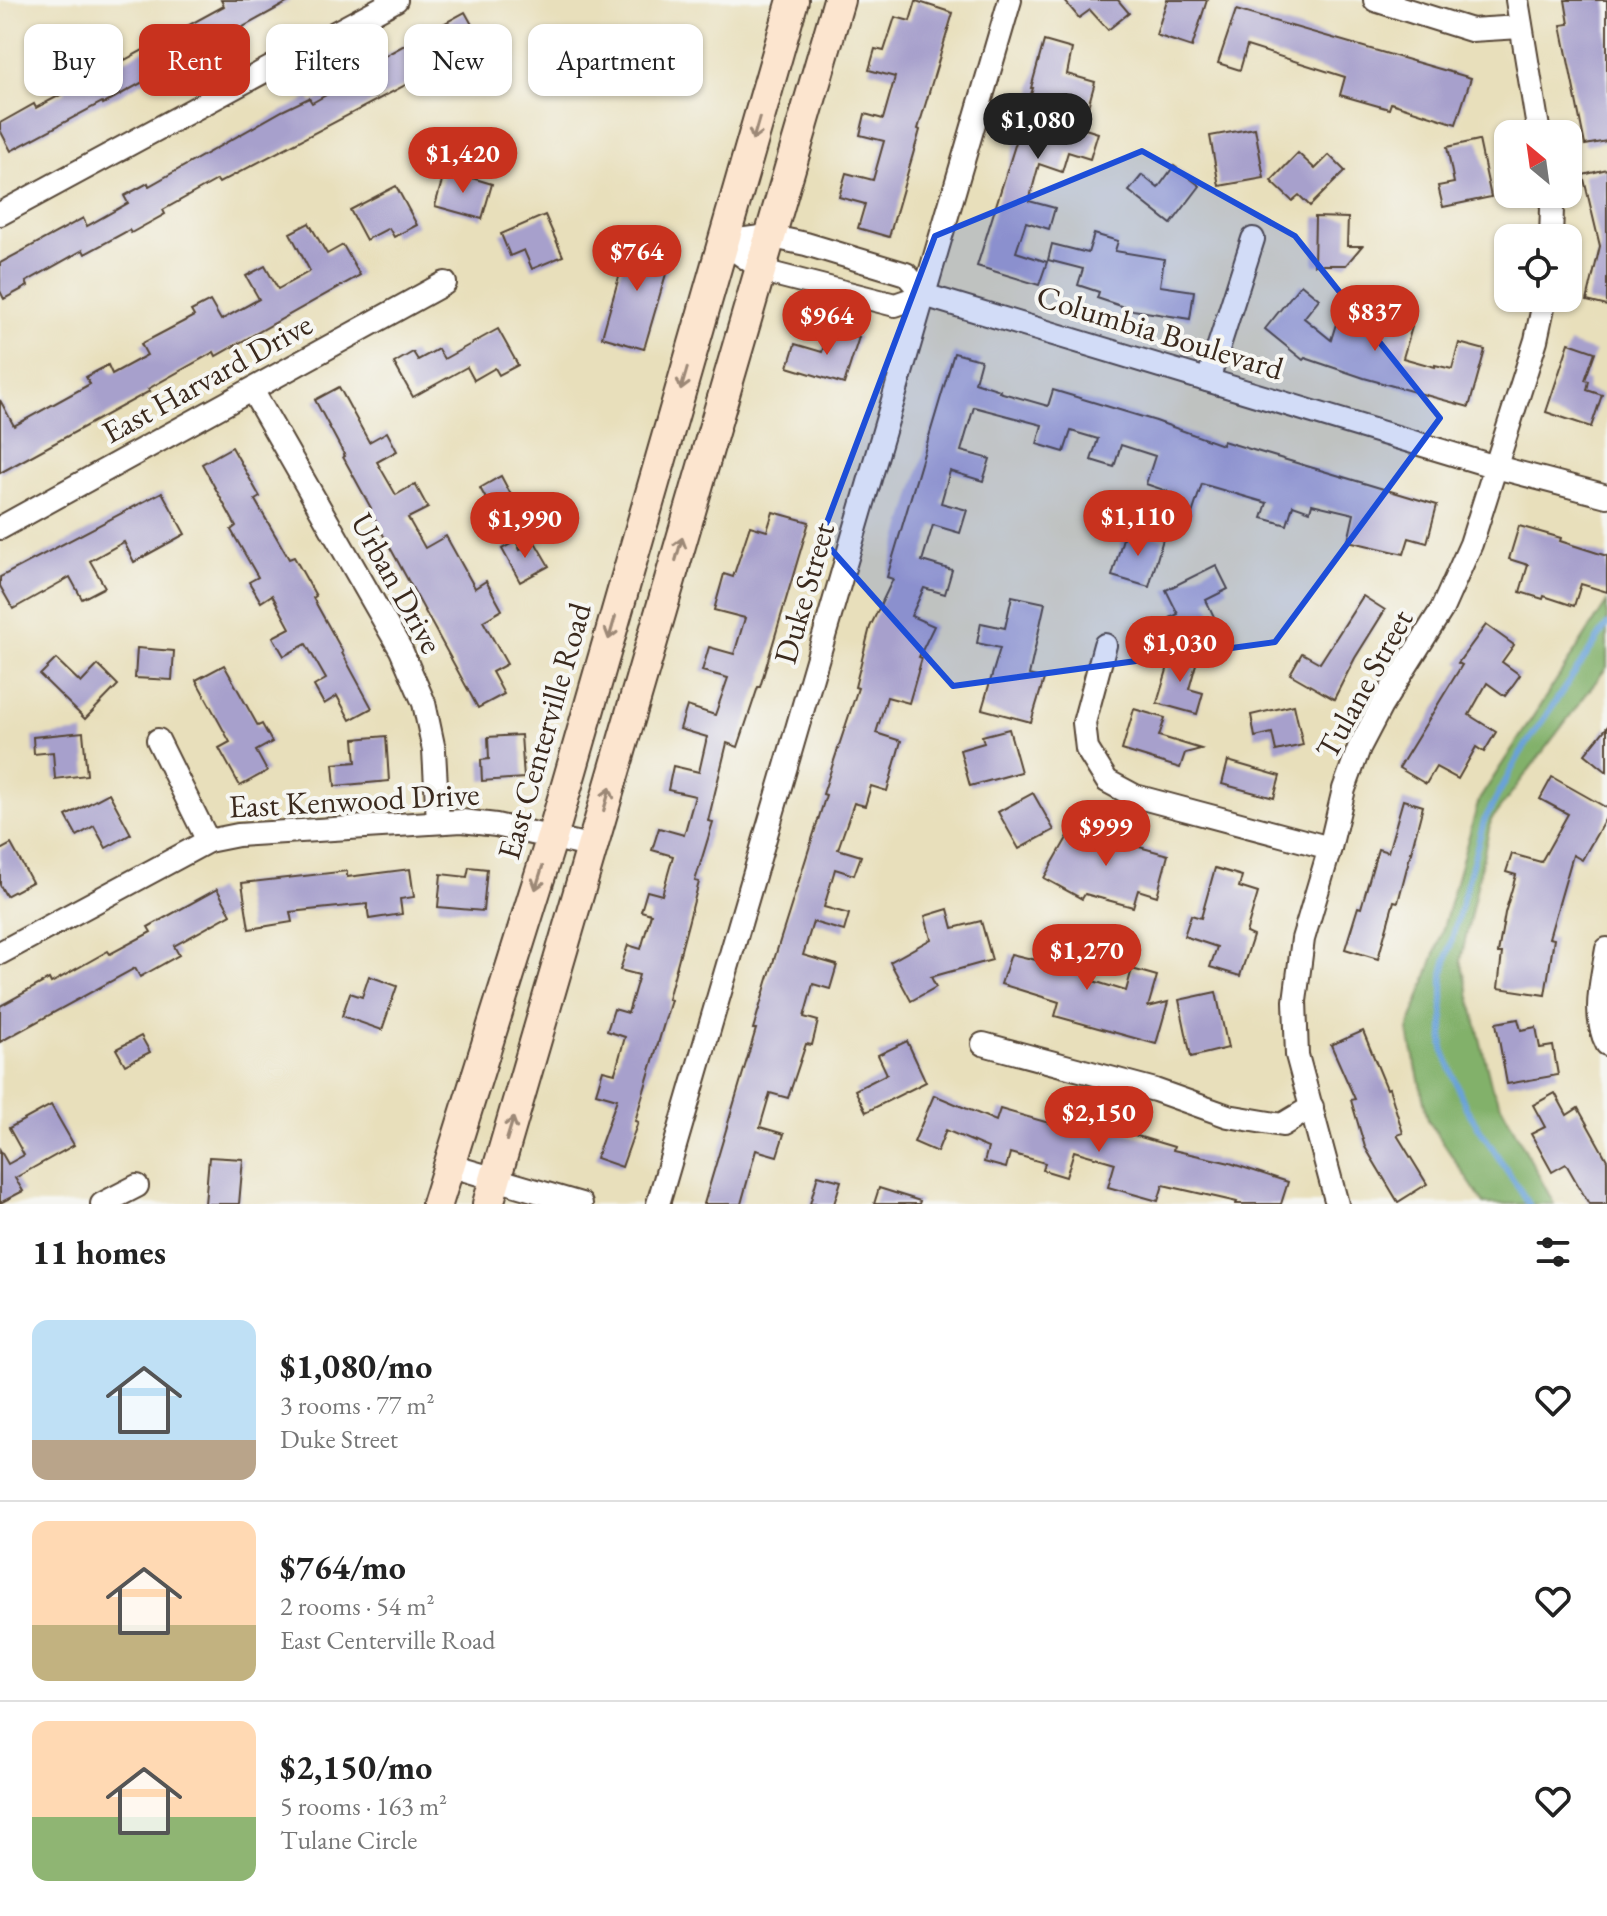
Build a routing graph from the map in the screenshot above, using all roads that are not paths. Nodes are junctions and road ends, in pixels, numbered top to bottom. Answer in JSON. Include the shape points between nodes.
{"nodes":[{"id":1,"x":396,"y":0,"type":"edge"},
{"id":2,"x":793,"y":0,"type":"edge"},
{"id":3,"x":839,"y":0,"type":"edge"},
{"id":4,"x":1010,"y":0,"type":"edge"},
{"id":5,"x":1375,"y":0,"type":"edge"},
{"id":6,"x":1517,"y":0,"type":"edge"},
{"id":7,"x":366,"y":7,"type":"edge"},
{"id":8,"x":1521,"y":27,"type":"junction"},
{"id":9,"x":1537,"y":120,"type":"edge"},
{"id":10,"x":0,"y":214,"type":"edge"},
{"id":11,"x":768,"y":236,"type":"junction"},
{"id":12,"x":1253,"y":239,"type":"dead end"},
{"id":13,"x":723,"y":242,"type":"junction"},
{"id":14,"x":759,"y":269,"type":"junction"},
{"id":15,"x":445,"y":283,"type":"dead end"},
{"id":16,"x":924,"y":295,"type":"junction"},
{"id":17,"x":1542,"y":312,"type":"edge"},
{"id":18,"x":1208,"y":380,"type":"junction"},
{"id":19,"x":252,"y":390,"type":"junction"},
{"id":20,"x":1496,"y":467,"type":"junction"},
{"id":21,"x":1607,"y":496,"type":"edge"},
{"id":22,"x":0,"y":528,"type":"edge"},
{"id":23,"x":1105,"y":645,"type":"dead end"},
{"id":24,"x":158,"y":740,"type":"dead end"},
{"id":25,"x":438,"y":822,"type":"junction"},
{"id":26,"x":552,"y":837,"type":"junction"},
{"id":27,"x":208,"y":841,"type":"junction"},
{"id":28,"x":594,"y":847,"type":"junction"},
{"id":29,"x":1330,"y":848,"type":"junction"},
{"id":30,"x":1607,"y":949,"type":"edge"},
{"id":31,"x":0,"y":953,"type":"edge"},
{"id":32,"x":983,"y":1044,"type":"dead end"},
{"id":33,"x":1607,"y":1044,"type":"edge"},
{"id":34,"x":1312,"y":1107,"type":"junction"},
{"id":35,"x":448,"y":1165,"type":"junction"},
{"id":36,"x":137,"y":1186,"type":"dead end"},
{"id":37,"x":491,"y":1192,"type":"edge"},
{"id":38,"x":102,"y":1204,"type":"edge"},
{"id":39,"x":437,"y":1204,"type":"edge"},
{"id":40,"x":581,"y":1204,"type":"edge"},
{"id":41,"x":658,"y":1204,"type":"edge"},
{"id":42,"x":1337,"y":1204,"type":"edge"}],
"edges":[{"from":1,"to":7,"type":"street"},
{"from":2,"to":13,"type":"main road","name":"East Centerville Road","one_way":true},
{"from":3,"to":11,"type":"main road"},
{"from":4,"to":16,"type":"street","name":"Duke Street"},
{"from":5,"to":8,"type":"street","via":[[1471,30]]},
{"from":6,"to":8,"type":"street"},
{"from":7,"to":10,"type":"street"},
{"from":8,"to":9,"type":"street"},
{"from":11,"to":13,"type":"street","name":"Columbia Boulevard"},
{"from":11,"to":14,"type":"main road"},
{"from":11,"to":16,"type":"street","name":"Columbia Boulevard","via":[[906,274]]},
{"from":12,"to":18,"type":"street"},
{"from":13,"to":14,"type":"street","name":"Columbia Boulevard"},
{"from":13,"to":26,"type":"main road","name":"East Centerville Road","one_way":true},
{"from":14,"to":16,"type":"street","name":"Columbia Boulevard","via":[[895,305]]},
{"from":28,"to":14,"type":"main road","one_way":true},
{"from":15,"to":19,"type":"street","name":"East Harvard Drive"},
{"from":16,"to":18,"type":"street","name":"Columbia Boulevard"},
{"from":16,"to":41,"type":"street","name":"Duke Street"},
{"from":17,"to":20,"type":"street","name":"Tulane Street"},
{"from":18,"to":20,"type":"street","name":"Columbia Boulevard"},
{"from":19,"to":22,"type":"street","name":"East Harvard Drive"},
{"from":19,"to":25,"type":"street","name":"Urban Drive","via":[[401,650],[424,703],[434,750]]},
{"from":20,"to":21,"type":"street","name":"Columbia Boulevard"},
{"from":20,"to":29,"type":"street","name":"Tulane Street","via":[[1471,544],[1442,609],[1359,748]]},
{"from":23,"to":29,"type":"street","via":[[1084,723],[1087,749],[1107,781],[1135,796]]},
{"from":24,"to":27,"type":"street"},
{"from":25,"to":26,"type":"street","name":"East Kenwood Drive","via":[[496,825]]},
{"from":25,"to":27,"type":"street","name":"East Kenwood Drive"},
{"from":26,"to":28,"type":"street","name":"East Kenwood Drive"},
{"from":26,"to":35,"type":"main road","name":"East Centerville Road","one_way":true},
{"from":27,"to":31,"type":"street","name":"East Kenwood Drive"},
{"from":37,"to":28,"type":"main road","one_way":true},
{"from":29,"to":34,"type":"street","name":"Tulane Street","via":[[1303,939],[1295,1001],[1297,1055]]},
{"from":30,"to":33,"type":"street","via":[[1599,998],[1601,1033]]},
{"from":32,"to":34,"type":"street","via":[[1155,1090],[1228,1116],[1282,1125]]},
{"from":34,"to":42,"type":"street","name":"Tulane Street"},
{"from":35,"to":37,"type":"street"},
{"from":35,"to":39,"type":"main road","name":"East Centerville Road"},
{"from":36,"to":38,"type":"street"},
{"from":37,"to":40,"type":"street"}]}
